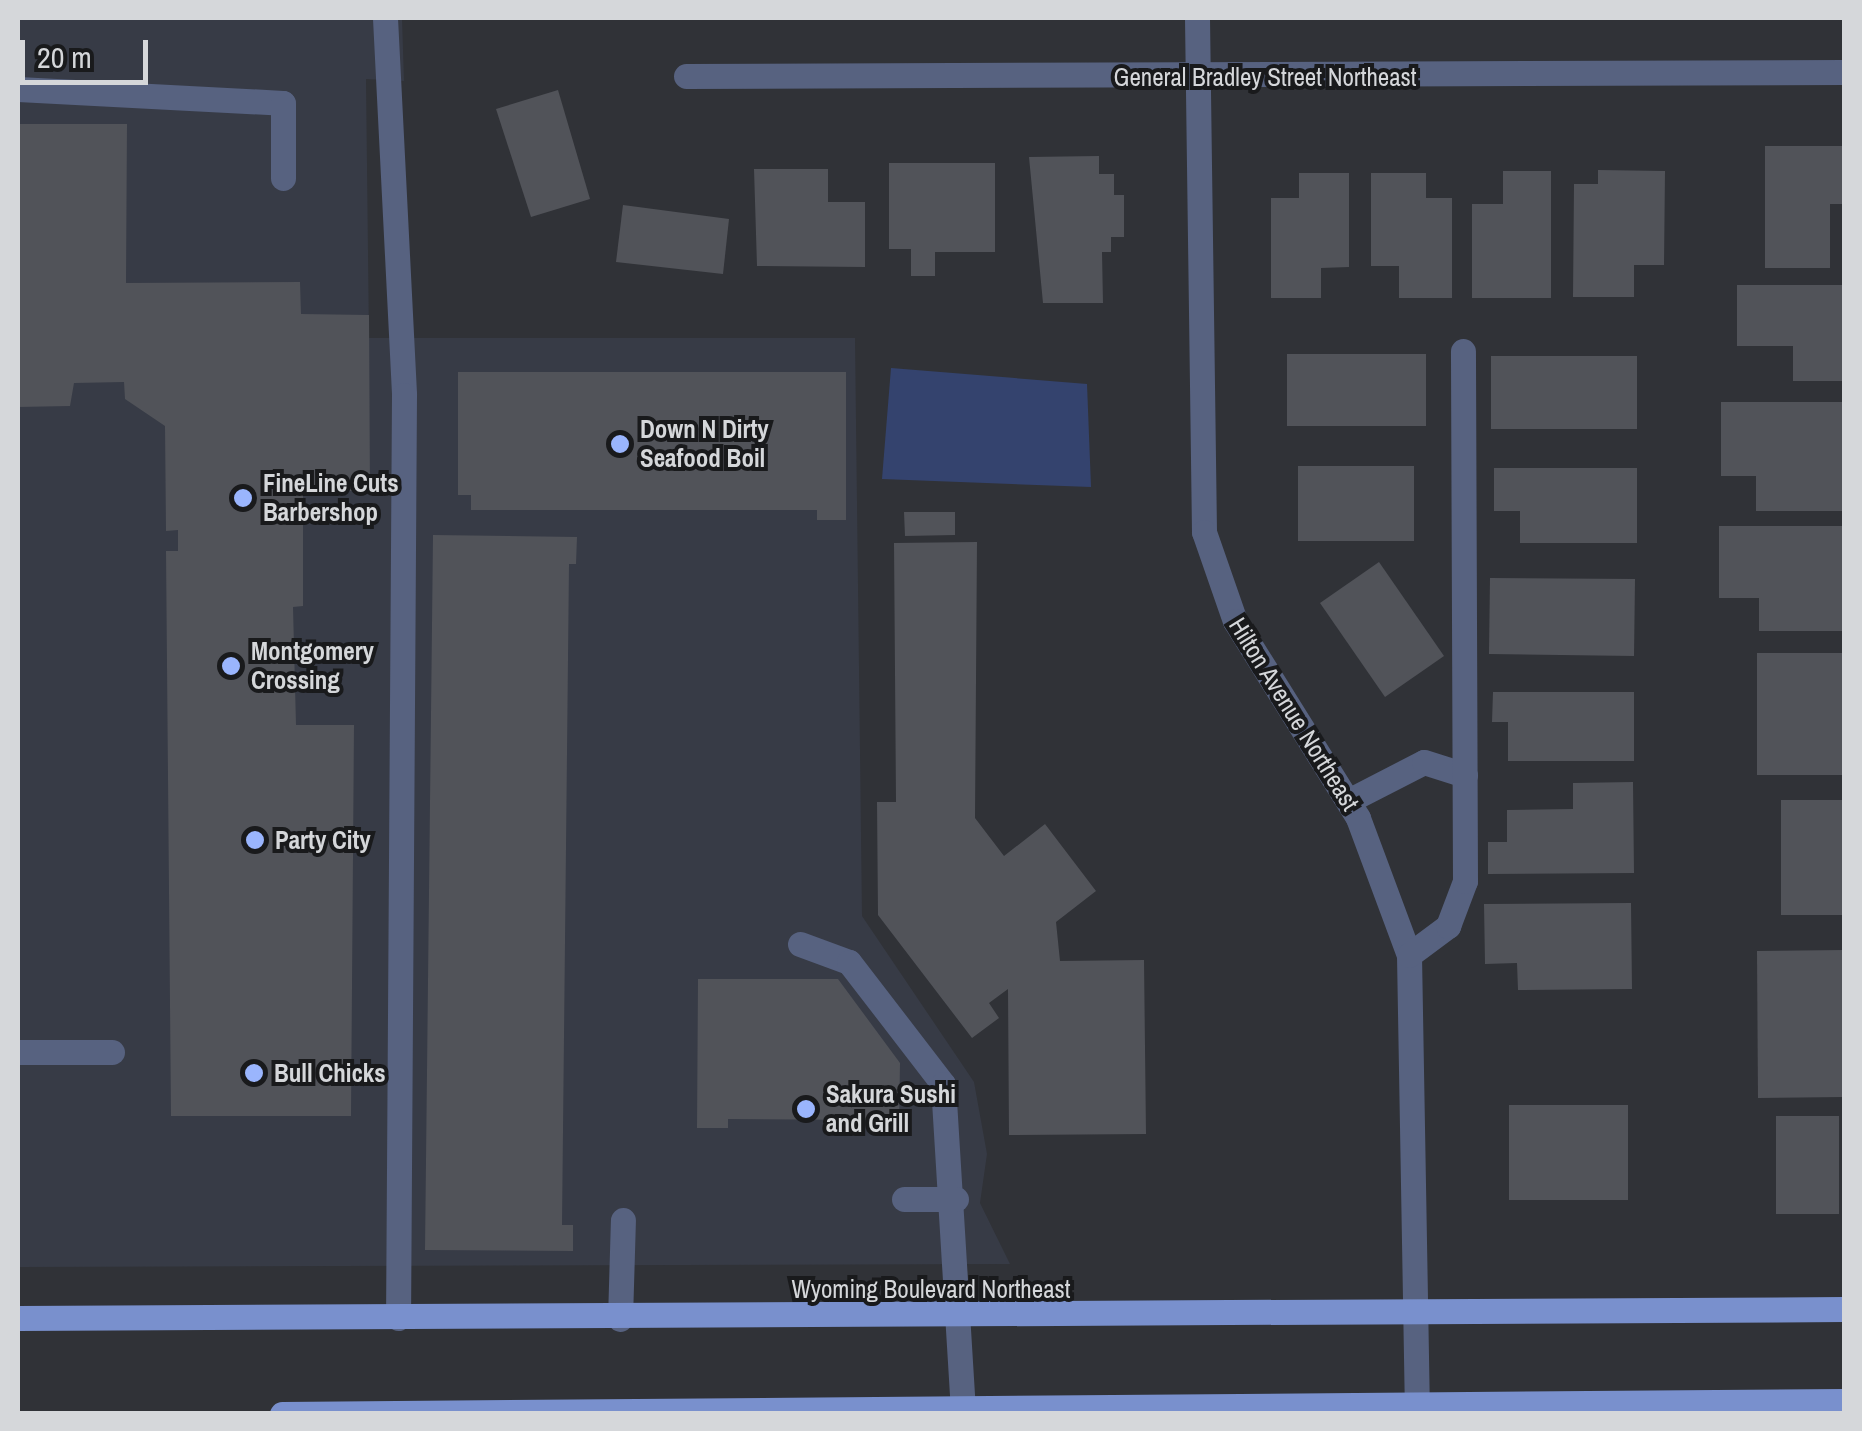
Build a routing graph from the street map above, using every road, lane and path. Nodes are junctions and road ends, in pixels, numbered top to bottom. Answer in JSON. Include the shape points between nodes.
{"nodes":[{"id":1,"x":385,"y":18,"type":"edge"},
{"id":2,"x":1198,"y":18,"type":"edge"},
{"id":3,"x":1844,"y":72,"type":"edge"},
{"id":4,"x":686,"y":76,"type":"dead end"},
{"id":5,"x":1197,"y":79,"type":"junction"},
{"id":6,"x":18,"y":89,"type":"edge"},
{"id":7,"x":283,"y":178,"type":"dead end"},
{"id":8,"x":1463,"y":352,"type":"dead end"},
{"id":9,"x":1465,"y":775,"type":"junction"},
{"id":10,"x":1348,"y":802,"type":"junction"},
{"id":11,"x":800,"y":944,"type":"dead end"},
{"id":12,"x":1409,"y":955,"type":"junction"},
{"id":13,"x":18,"y":1052,"type":"edge"},
{"id":14,"x":112,"y":1052,"type":"dead end"},
{"id":15,"x":904,"y":1199,"type":"dead end"},
{"id":16,"x":956,"y":1199,"type":"junction"},
{"id":17,"x":622,"y":1220,"type":"dead end"},
{"id":18,"x":1844,"y":1309,"type":"edge"},
{"id":19,"x":1418,"y":1313,"type":"junction"},
{"id":20,"x":18,"y":1318,"type":"edge"},
{"id":21,"x":398,"y":1318,"type":"junction"},
{"id":22,"x":620,"y":1319,"type":"junction"},
{"id":23,"x":963,"y":1320,"type":"junction"},
{"id":24,"x":1844,"y":1401,"type":"edge"},
{"id":25,"x":1417,"y":1406,"type":"junction"},
{"id":26,"x":963,"y":1410,"type":"edge"},
{"id":27,"x":1312,"y":1410,"type":"edge"},
{"id":28,"x":571,"y":1412,"type":"edge"},
{"id":29,"x":282,"y":1414,"type":"edge"}],
"edges":[{"from":1,"to":21,"type":"street","via":[[404,394]]},
{"from":2,"to":5,"type":"street","name":"Hilton Avenue Northeast"},
{"from":3,"to":5,"type":"street","name":"General Bradley Street Northeast"},
{"from":4,"to":5,"type":"street","name":"General Bradley Street Northeast"},
{"from":5,"to":10,"type":"street","name":"Hilton Avenue Northeast","via":[[1204,532],[1235,621]]},
{"from":6,"to":7,"type":"street","via":[[284,102]]},
{"from":8,"to":9,"type":"street"},
{"from":9,"to":10,"type":"street","via":[[1424,762]]},
{"from":9,"to":12,"type":"street","via":[[1457,912]]},
{"from":10,"to":12,"type":"street","name":"Hilton Avenue Northeast"},
{"from":11,"to":16,"type":"street","via":[[849,962],[943,1084]]},
{"from":12,"to":19,"type":"street","name":"Hilton Avenue Northeast"},
{"from":13,"to":14,"type":"street"},
{"from":15,"to":16,"type":"street"},
{"from":16,"to":23,"type":"street"},
{"from":17,"to":22,"type":"street"},
{"from":18,"to":19,"type":"main road","name":"Wyoming Boulevard Northeast"},
{"from":19,"to":23,"type":"main road","name":"Wyoming Boulevard Northeast"},
{"from":19,"to":25,"type":"street","name":"Hilton Avenue Northeast"},
{"from":20,"to":21,"type":"main road","name":"Wyoming Boulevard Northeast"},
{"from":21,"to":22,"type":"main road","name":"Wyoming Boulevard Northeast"},
{"from":22,"to":23,"type":"main road","name":"Wyoming Boulevard Northeast"},
{"from":23,"to":26,"type":"street"},
{"from":24,"to":25,"type":"main road"},
{"from":25,"to":27,"type":"main road"},
{"from":26,"to":27,"type":"main road"},
{"from":26,"to":28,"type":"main road"},
{"from":28,"to":29,"type":"main road"}]}
